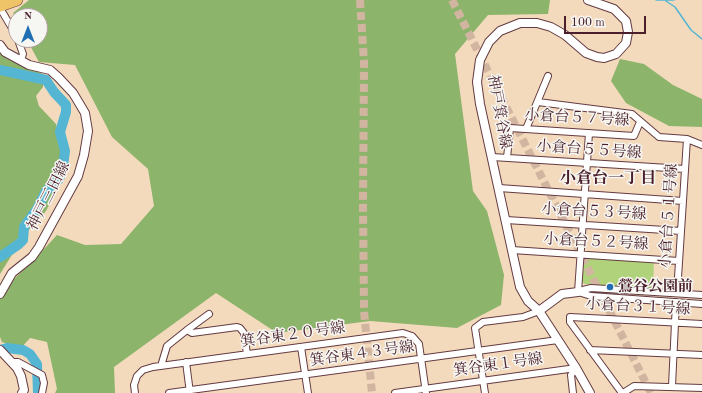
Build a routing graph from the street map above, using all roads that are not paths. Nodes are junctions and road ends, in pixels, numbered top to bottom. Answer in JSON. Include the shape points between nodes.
{"nodes":[{"id":1,"x":4,"y":0,"type":"edge"},
{"id":2,"x":17,"y":0,"type":"edge"},
{"id":3,"x":588,"y":0,"type":"edge"},
{"id":4,"x":0,"y":2,"type":"edge"},
{"id":5,"x":0,"y":7,"type":"edge"},
{"id":6,"x":8,"y":21,"type":"edge"},
{"id":7,"x":0,"y":45,"type":"edge"},
{"id":8,"x":21,"y":48,"type":"edge"},
{"id":9,"x":21,"y":60,"type":"junction"},
{"id":10,"x":548,"y":76,"type":"dead end"},
{"id":11,"x":538,"y":102,"type":"junction"},
{"id":12,"x":640,"y":122,"type":"junction"},
{"id":13,"x":526,"y":129,"type":"junction"},
{"id":14,"x":589,"y":133,"type":"junction"},
{"id":15,"x":687,"y":140,"type":"junction"},
{"id":16,"x":702,"y":145,"type":"edge"},
{"id":17,"x":492,"y":157,"type":"junction"},
{"id":18,"x":508,"y":158,"type":"junction"},
{"id":19,"x":587,"y":163,"type":"junction"},
{"id":20,"x":685,"y":169,"type":"junction"},
{"id":21,"x":499,"y":188,"type":"junction"},
{"id":22,"x":585,"y":194,"type":"junction"},
{"id":23,"x":683,"y":201,"type":"junction"},
{"id":24,"x":506,"y":220,"type":"junction"},
{"id":25,"x":582,"y":224,"type":"junction"},
{"id":26,"x":681,"y":231,"type":"junction"},
{"id":27,"x":512,"y":250,"type":"junction"},
{"id":28,"x":580,"y":254,"type":"junction"},
{"id":29,"x":679,"y":260,"type":"junction"},
{"id":30,"x":578,"y":292,"type":"junction"},
{"id":31,"x":0,"y":294,"type":"edge"},
{"id":32,"x":677,"y":294,"type":"junction"},
{"id":33,"x":702,"y":295,"type":"edge"},
{"id":34,"x":676,"y":302,"type":"junction"},
{"id":35,"x":702,"y":304,"type":"edge"},
{"id":36,"x":539,"y":311,"type":"junction"},
{"id":37,"x":209,"y":314,"type":"dead end"},
{"id":38,"x":676,"y":322,"type":"junction"},
{"id":39,"x":702,"y":324,"type":"edge"},
{"id":40,"x":187,"y":330,"type":"junction"},
{"id":41,"x":558,"y":340,"type":"junction"},
{"id":42,"x":301,"y":347,"type":"junction"},
{"id":43,"x":590,"y":350,"type":"junction"},
{"id":44,"x":478,"y":351,"type":"junction"},
{"id":45,"x":2,"y":352,"type":"edge"},
{"id":46,"x":674,"y":353,"type":"junction"},
{"id":47,"x":247,"y":354,"type":"junction"},
{"id":48,"x":702,"y":355,"type":"edge"},
{"id":49,"x":422,"y":359,"type":"junction"},
{"id":50,"x":11,"y":362,"type":"junction"},
{"id":51,"x":186,"y":362,"type":"junction"},
{"id":52,"x":161,"y":366,"type":"junction"},
{"id":53,"x":576,"y":368,"type":"junction"},
{"id":54,"x":305,"y":375,"type":"junction"},
{"id":55,"x":483,"y":381,"type":"junction"},
{"id":56,"x":672,"y":386,"type":"junction"},
{"id":57,"x":702,"y":388,"type":"edge"},
{"id":58,"x":426,"y":391,"type":"edge"},
{"id":59,"x":190,"y":392,"type":"edge"},
{"id":60,"x":22,"y":393,"type":"edge"},
{"id":61,"x":42,"y":393,"type":"edge"},
{"id":62,"x":135,"y":393,"type":"edge"},
{"id":63,"x":169,"y":393,"type":"edge"},
{"id":64,"x":308,"y":393,"type":"edge"},
{"id":65,"x":395,"y":393,"type":"edge"},
{"id":66,"x":485,"y":393,"type":"edge"},
{"id":67,"x":574,"y":393,"type":"edge"},
{"id":68,"x":590,"y":393,"type":"edge"},
{"id":69,"x":622,"y":393,"type":"edge"}],
"edges":[{"from":1,"to":4,"type":"highway"},
{"from":2,"to":5,"type":"highway"},
{"from":3,"to":17,"type":"street","name":"神戸箕谷線","via":[[614,9],[626,21],[626,43],[616,54],[604,58],[591,56],[557,29],[532,22],[509,27],[494,36],[485,47],[477,82]]},
{"from":5,"to":6,"type":"street"},
{"from":7,"to":9,"type":"street","name":"神戸三田線","via":[[5,52]]},
{"from":8,"to":9,"type":"street","via":[[23,54]]},
{"from":9,"to":31,"type":"street","name":"神戸三田線","via":[[29,65],[50,70],[73,93],[85,112],[88,131],[78,176],[39,248],[12,273]]},
{"from":10,"to":11,"type":"street"},
{"from":11,"to":12,"type":"street","via":[[632,114]]},
{"from":11,"to":13,"type":"street"},
{"from":12,"to":14,"type":"street","name":"小倉台５７号線","via":[[634,136]]},
{"from":12,"to":15,"type":"street","via":[[659,137]]},
{"from":13,"to":14,"type":"street","name":"小倉台５７号線"},
{"from":13,"to":18,"type":"street","name":"小倉台５７号線","via":[[510,128]]},
{"from":14,"to":19,"type":"street"},
{"from":15,"to":16,"type":"street"},
{"from":15,"to":20,"type":"street","name":"小倉台５１号線"},
{"from":17,"to":18,"type":"street","name":"小倉台５５号線"},
{"from":17,"to":21,"type":"street","name":"神戸箕谷線"},
{"from":18,"to":19,"type":"street","name":"小倉台５５号線"},
{"from":19,"to":20,"type":"street","name":"小倉台５５号線"},
{"from":19,"to":22,"type":"street"},
{"from":20,"to":23,"type":"street","name":"小倉台５１号線"},
{"from":21,"to":22,"type":"street"},
{"from":21,"to":24,"type":"street","name":"神戸箕谷線"},
{"from":22,"to":23,"type":"street"},
{"from":22,"to":25,"type":"street"},
{"from":23,"to":26,"type":"street","name":"小倉台５１号線"},
{"from":24,"to":25,"type":"street","name":"小倉台５３号線"},
{"from":24,"to":27,"type":"street","name":"神戸箕谷線"},
{"from":25,"to":26,"type":"street","name":"小倉台５３号線"},
{"from":25,"to":28,"type":"street"},
{"from":26,"to":29,"type":"street","name":"小倉台５１号線"},
{"from":27,"to":28,"type":"street","name":"小倉台５２号線"},
{"from":27,"to":36,"type":"street","name":"神戸箕谷線","via":[[522,292]]},
{"from":28,"to":29,"type":"street","name":"小倉台５２号線"},
{"from":28,"to":30,"type":"street"},
{"from":29,"to":32,"type":"street","name":"小倉台５１号線"},
{"from":30,"to":32,"type":"street","via":[[591,288]]},
{"from":30,"to":34,"type":"street","via":[[591,296]]},
{"from":30,"to":36,"type":"street","via":[[562,294]]},
{"from":32,"to":33,"type":"street"},
{"from":34,"to":35,"type":"street"},
{"from":34,"to":38,"type":"street"},
{"from":36,"to":41,"type":"street","name":"神戸箕谷線"},
{"from":36,"to":44,"type":"street","via":[[523,317],[480,323],[475,328]]},
{"from":37,"to":40,"type":"street"},
{"from":38,"to":39,"type":"street","name":"小倉台３１号線"},
{"from":38,"to":43,"type":"street","name":"小倉台３１号線","via":[[570,316],[570,322]]},
{"from":38,"to":46,"type":"street"},
{"from":40,"to":47,"type":"street","via":[[192,333],[240,328],[244,333]]},
{"from":40,"to":52,"type":"street","via":[[167,346]]},
{"from":41,"to":44,"type":"street","name":"箕谷東４３号線"},
{"from":41,"to":53,"type":"street","name":"神戸箕谷線"},
{"from":42,"to":47,"type":"street","name":"箕谷東２０号線"},
{"from":42,"to":49,"type":"street","name":"箕谷東２０号線","via":[[403,333],[416,339],[420,344]]},
{"from":42,"to":54,"type":"street"},
{"from":43,"to":46,"type":"street"},
{"from":43,"to":69,"type":"street","name":"小倉台３１号線"},
{"from":44,"to":49,"type":"street","name":"箕谷東４３号線"},
{"from":44,"to":55,"type":"street"},
{"from":45,"to":50,"type":"street"},
{"from":46,"to":48,"type":"street"},
{"from":46,"to":56,"type":"street"},
{"from":47,"to":51,"type":"street","name":"箕谷東２０号線"},
{"from":49,"to":54,"type":"street","name":"箕谷東４３号線"},
{"from":49,"to":58,"type":"street","name":"箕谷東２０号線"},
{"from":50,"to":60,"type":"street","via":[[17,368],[23,382]]},
{"from":50,"to":61,"type":"street","via":[[18,362],[42,375]]},
{"from":51,"to":52,"type":"street","name":"箕谷東２０号線"},
{"from":51,"to":59,"type":"street"},
{"from":52,"to":62,"type":"street","name":"箕谷東２０号線","via":[[143,370],[137,376]]},
{"from":53,"to":55,"type":"street","name":"箕谷東１号線"},
{"from":53,"to":67,"type":"street","via":[[571,374]]},
{"from":53,"to":68,"type":"street"},
{"from":54,"to":59,"type":"street","name":"箕谷東４３号線"},
{"from":54,"to":64,"type":"street"},
{"from":55,"to":58,"type":"street","name":"箕谷東１号線"},
{"from":55,"to":66,"type":"street"},
{"from":56,"to":57,"type":"street"},
{"from":56,"to":69,"type":"street","via":[[634,386]]},
{"from":58,"to":65,"type":"street","name":"箕谷東１号線"},
{"from":59,"to":63,"type":"street","name":"箕谷東４３号線"}]}
